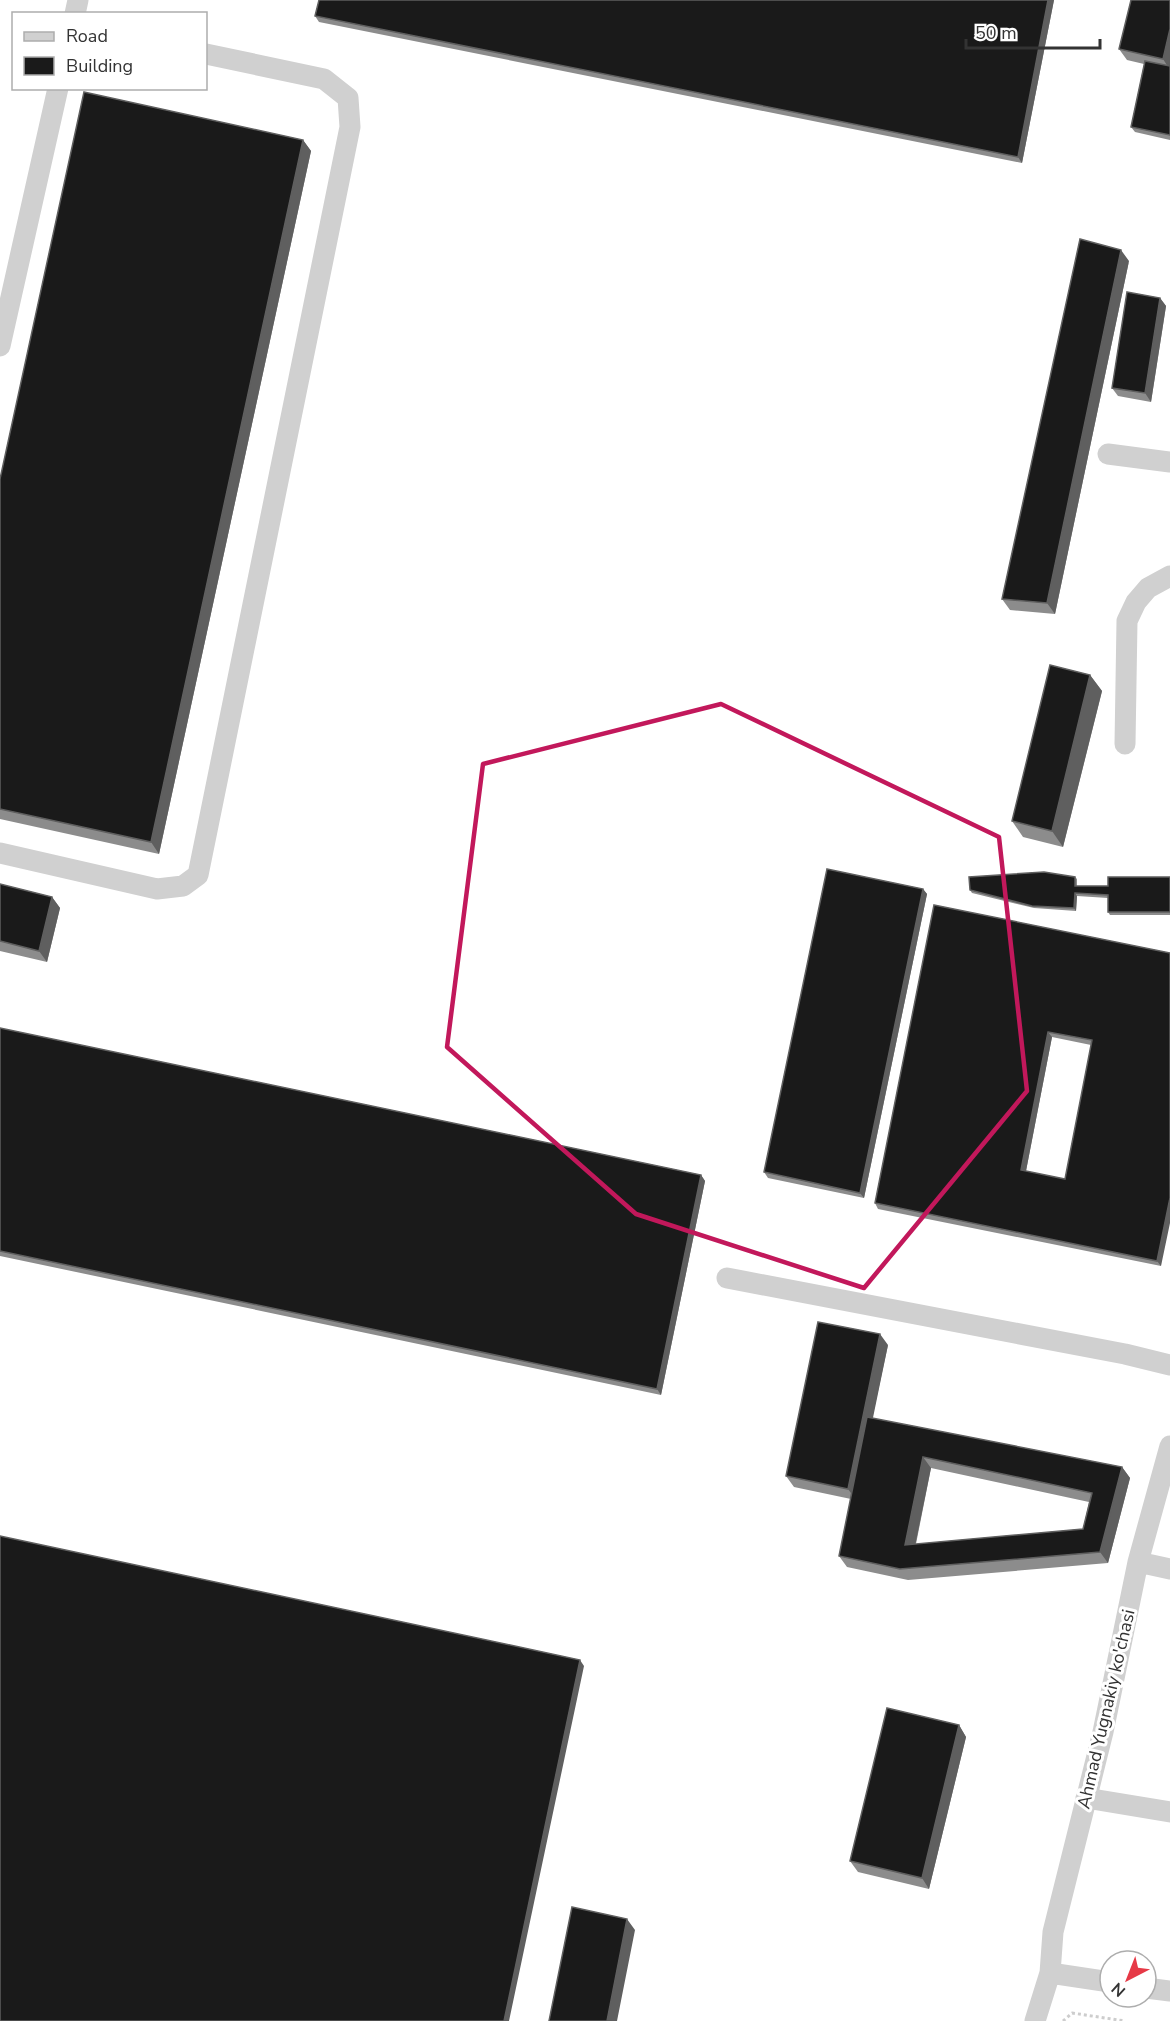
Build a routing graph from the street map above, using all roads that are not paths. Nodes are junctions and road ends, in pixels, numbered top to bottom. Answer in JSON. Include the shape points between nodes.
{"nodes":[{"id":1,"x":207,"y":54,"type":"edge"},
{"id":2,"x":58,"y":90,"type":"edge"},
{"id":3,"x":3,"y":311,"type":"edge"},
{"id":4,"x":0,"y":346,"type":"edge"},
{"id":5,"x":1108,"y":454,"type":"dead end"},
{"id":6,"x":1170,"y":462,"type":"edge"},
{"id":7,"x":1170,"y":576,"type":"edge"},
{"id":8,"x":1125,"y":744,"type":"dead end"},
{"id":9,"x":0,"y":853,"type":"edge"},
{"id":10,"x":728,"y":1278,"type":"dead end"},
{"id":11,"x":1170,"y":1365,"type":"edge"},
{"id":12,"x":1170,"y":1446,"type":"edge"},
{"id":13,"x":1138,"y":1562,"type":"junction"},
{"id":14,"x":1170,"y":1569,"type":"edge"},
{"id":15,"x":1086,"y":1798,"type":"junction"},
{"id":16,"x":1170,"y":1812,"type":"edge"},
{"id":17,"x":1050,"y":1973,"type":"junction"},
{"id":18,"x":1098,"y":1980,"type":"edge"},
{"id":19,"x":1035,"y":2021,"type":"edge"}],
"edges":[{"from":1,"to":9,"type":"street","via":[[324,80],[348,98],[350,128],[198,875],[183,886],[157,890]]},
{"from":2,"to":3,"type":"street"},
{"from":3,"to":4,"type":"street"},
{"from":5,"to":6,"type":"street"},
{"from":7,"to":8,"type":"street","via":[[1148,588],[1127,621]]},
{"from":10,"to":11,"type":"street"},
{"from":12,"to":13,"type":"street","name":"Ahmad Yugnakiy ko'chasi"},
{"from":13,"to":14,"type":"street"},
{"from":13,"to":15,"type":"street","name":"Ahmad Yugnakiy ko'chasi"},
{"from":15,"to":16,"type":"street"},
{"from":15,"to":17,"type":"street","name":"Ahmad Yugnakiy ko'chasi","via":[[1053,1932]]},
{"from":17,"to":18,"type":"street"},
{"from":17,"to":19,"type":"street","name":"Ahmad Yugnakiy ko'chasi"}]}
